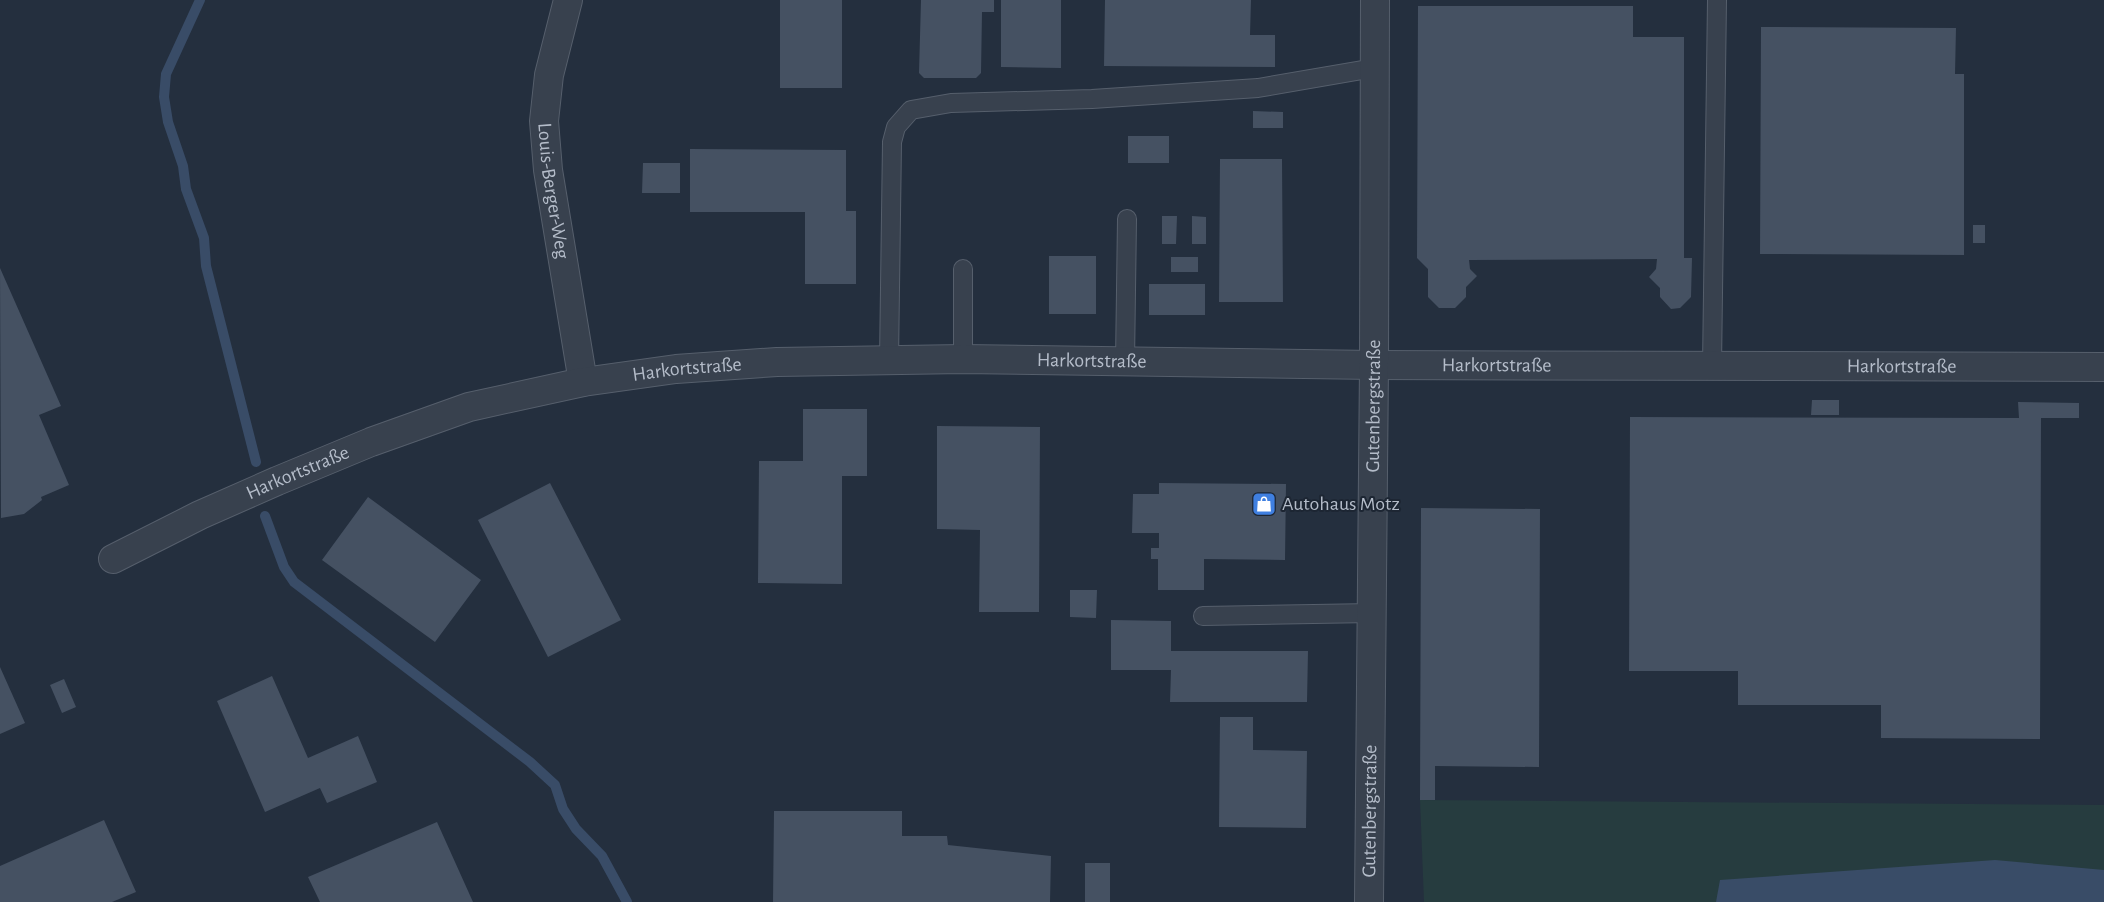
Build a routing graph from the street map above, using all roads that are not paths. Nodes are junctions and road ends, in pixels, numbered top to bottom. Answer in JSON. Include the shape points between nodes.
{"nodes":[{"id":1,"x":568,"y":0,"type":"edge"},
{"id":2,"x":1375,"y":0,"type":"edge"},
{"id":3,"x":1717,"y":0,"type":"edge"},
{"id":4,"x":1374,"y":68,"type":"junction"},
{"id":5,"x":1127,"y":219,"type":"dead end"},
{"id":6,"x":963,"y":269,"type":"dead end"},
{"id":7,"x":963,"y":359,"type":"junction"},
{"id":8,"x":889,"y":361,"type":"junction"},
{"id":9,"x":1125,"y":362,"type":"junction"},
{"id":10,"x":1374,"y":366,"type":"junction"},
{"id":11,"x":1712,"y":366,"type":"junction"},
{"id":12,"x":2104,"y":367,"type":"edge"},
{"id":13,"x":583,"y":382,"type":"junction"},
{"id":14,"x":113,"y":559,"type":"dead end"},
{"id":15,"x":1372,"y":613,"type":"junction"},
{"id":16,"x":1203,"y":616,"type":"dead end"},
{"id":17,"x":1369,"y":902,"type":"edge"}],
"edges":[{"from":1,"to":13,"type":"street","name":"Louis-Berger-Weg","via":[[549,76],[544,121],[548,170]]},
{"from":2,"to":4,"type":"street","name":"Gutenbergstraße"},
{"from":3,"to":11,"type":"lane"},
{"from":4,"to":8,"type":"lane","via":[[1258,88],[1092,99],[952,103],[911,110],[896,127],[892,142]]},
{"from":4,"to":10,"type":"street","name":"Gutenbergstraße"},
{"from":5,"to":9,"type":"lane"},
{"from":6,"to":7,"type":"lane"},
{"from":7,"to":8,"type":"street","name":"Harkortstraße"},
{"from":7,"to":9,"type":"street","name":"Harkortstraße"},
{"from":8,"to":13,"type":"street","name":"Harkortstraße","via":[[777,362],[676,369]]},
{"from":9,"to":10,"type":"street","name":"Harkortstraße"},
{"from":10,"to":11,"type":"street","name":"Harkortstraße"},
{"from":10,"to":15,"type":"street","name":"Gutenbergstraße"},
{"from":11,"to":12,"type":"street","name":"Harkortstraße"},
{"from":13,"to":14,"type":"street","name":"Harkortstraße","via":[[469,407],[371,442],[277,481]]},
{"from":15,"to":16,"type":"lane"},
{"from":15,"to":17,"type":"street","name":"Gutenbergstraße"}]}
